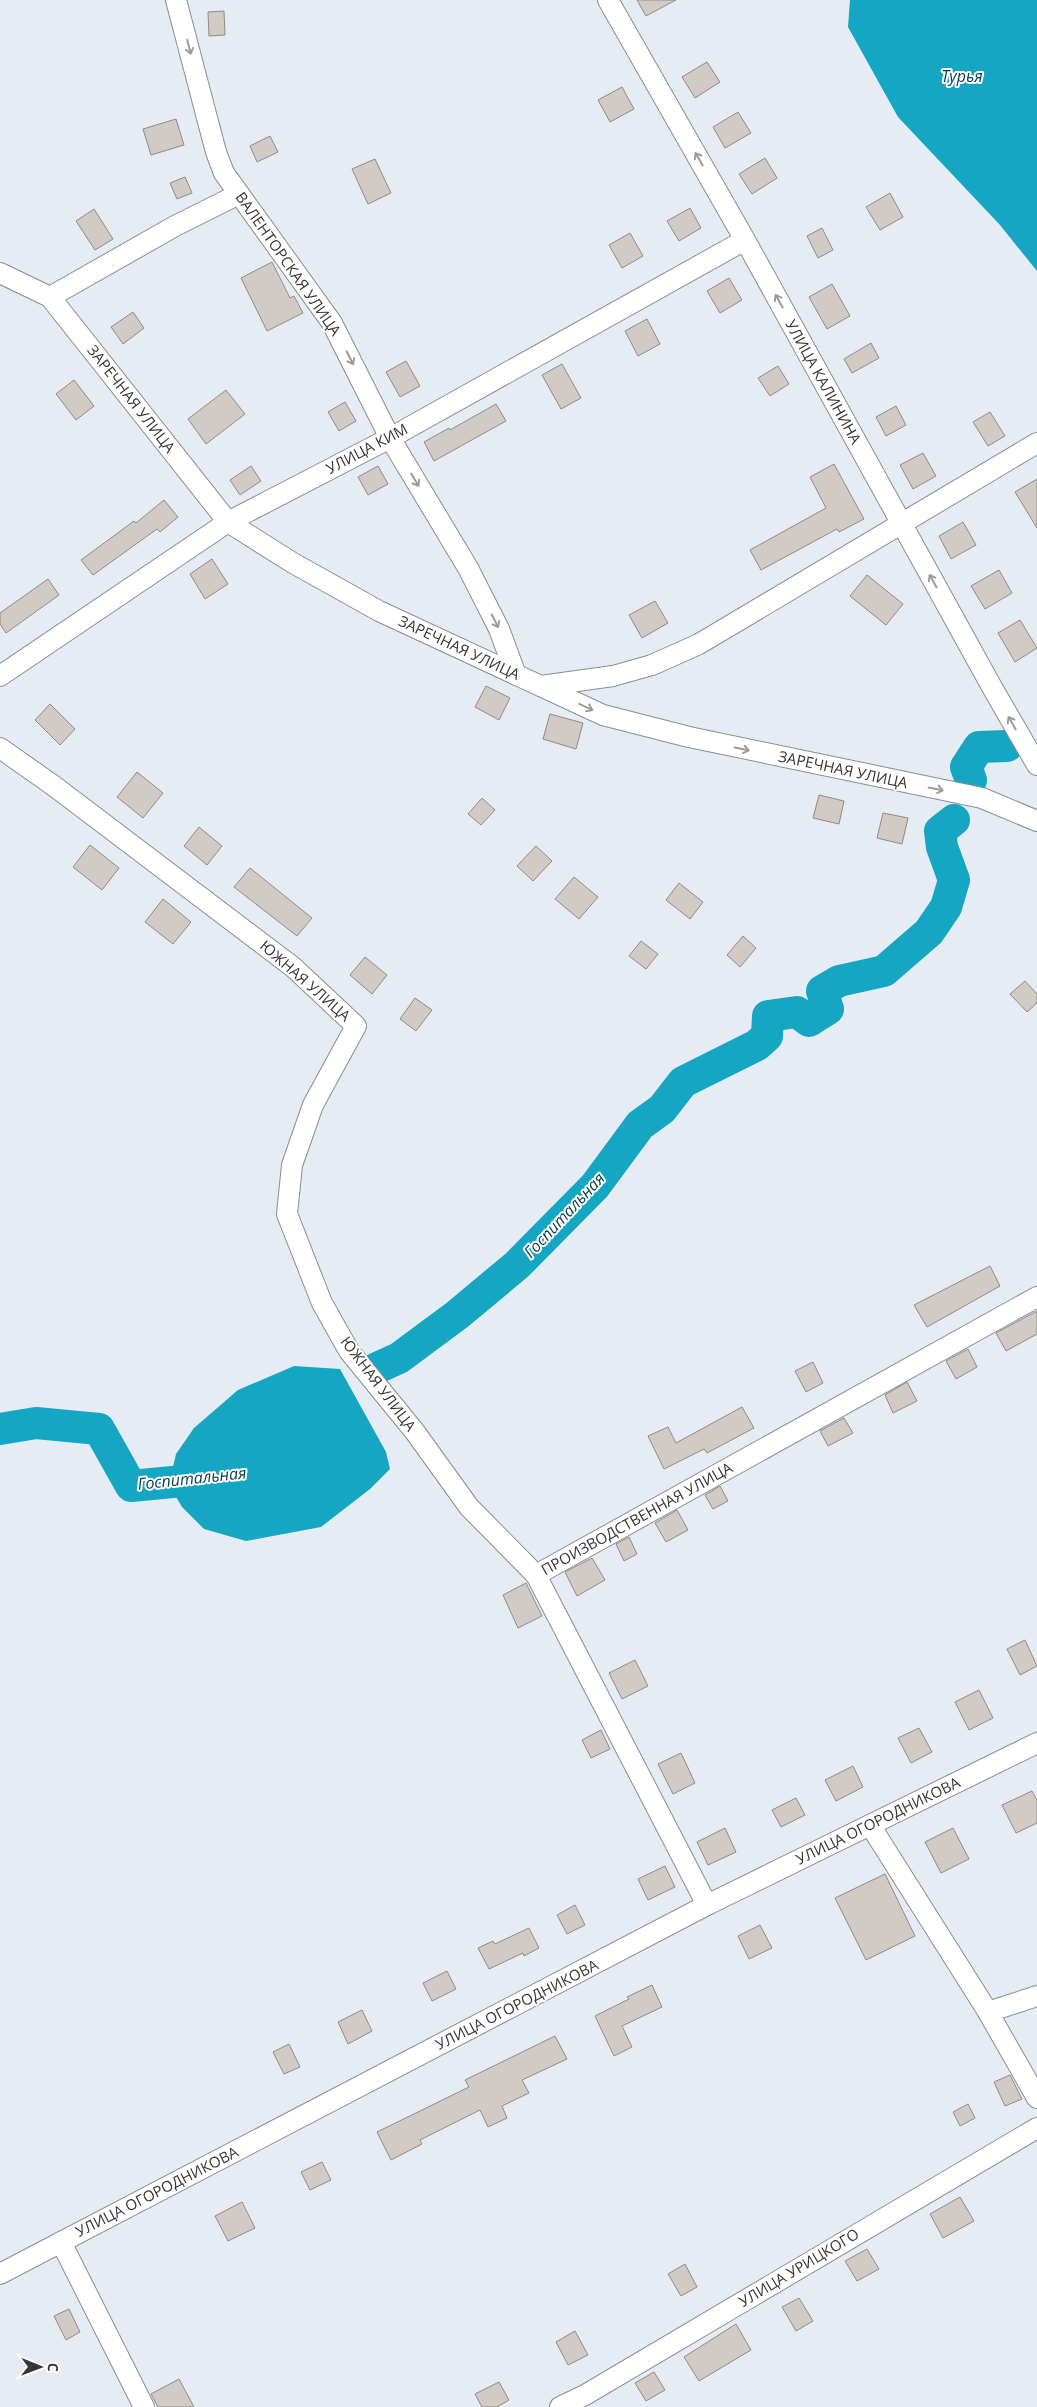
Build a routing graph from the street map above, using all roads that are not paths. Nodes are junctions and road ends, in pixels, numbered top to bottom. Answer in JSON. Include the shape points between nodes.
{"nodes":[{"id":1,"x":176,"y":0,"type":"edge"},
{"id":2,"x":608,"y":0,"type":"edge"},
{"id":3,"x":239,"y":194,"type":"junction"},
{"id":4,"x":745,"y":240,"type":"junction"},
{"id":5,"x":0,"y":273,"type":"edge"},
{"id":6,"x":50,"y":297,"type":"junction"},
{"id":7,"x":390,"y":438,"type":"junction"},
{"id":8,"x":1037,"y":443,"type":"edge"},
{"id":9,"x":228,"y":522,"type":"junction"},
{"id":10,"x":901,"y":523,"type":"junction"},
{"id":11,"x":516,"y":675,"type":"junction"},
{"id":12,"x":0,"y":676,"type":"edge"},
{"id":13,"x":541,"y":686,"type":"junction"},
{"id":14,"x":0,"y":748,"type":"edge"},
{"id":15,"x":1037,"y":765,"type":"edge"},
{"id":16,"x":1037,"y":821,"type":"edge"},
{"id":17,"x":1037,"y":1297,"type":"edge"},
{"id":18,"x":536,"y":1575,"type":"junction"},
{"id":19,"x":1037,"y":1743,"type":"edge"},
{"id":20,"x":870,"y":1825,"type":"junction"},
{"id":21,"x":707,"y":1905,"type":"junction"},
{"id":22,"x":1037,"y":1996,"type":"edge"},
{"id":23,"x":988,"y":2012,"type":"junction"},
{"id":24,"x":1037,"y":2098,"type":"edge"},
{"id":25,"x":1037,"y":2128,"type":"edge"},
{"id":26,"x":61,"y":2242,"type":"junction"},
{"id":27,"x":0,"y":2274,"type":"edge"},
{"id":28,"x":144,"y":2407,"type":"edge"},
{"id":29,"x":560,"y":2407,"type":"edge"}],
"edges":[{"from":1,"to":3,"type":"street","name":"ВАЛЕНТОРСКАЯ УЛИЦА","one_way":true,"via":[[216,152],[224,172]]},
{"from":4,"to":2,"type":"street","name":"УЛИЦА КАЛИНИНА","one_way":true},
{"from":3,"to":6,"type":"street","via":[[175,226]]},
{"from":3,"to":7,"type":"street","name":"ВАЛЕНТОРСКАЯ УЛИЦА","one_way":true,"via":[[332,323]]},
{"from":4,"to":7,"type":"street","name":"УЛИЦА КИМ"},
{"from":10,"to":4,"type":"street","name":"УЛИЦА КАЛИНИНА","one_way":true},
{"from":5,"to":6,"type":"street","name":"ЗАРЕЧНАЯ УЛИЦА"},
{"from":6,"to":9,"type":"street","name":"ЗАРЕЧНАЯ УЛИЦА"},
{"from":7,"to":9,"type":"street","name":"УЛИЦА КИМ"},
{"from":7,"to":11,"type":"street","name":"ВАЛЕНТОРСКАЯ УЛИЦА","one_way":true,"via":[[468,568],[499,629]]},
{"from":8,"to":10,"type":"street"},
{"from":9,"to":11,"type":"street","name":"ЗАРЕЧНАЯ УЛИЦА","via":[[379,611]]},
{"from":9,"to":12,"type":"street","name":"УЛИЦА КИМ"},
{"from":10,"to":13,"type":"street","via":[[699,644],[652,665],[613,676]]},
{"from":15,"to":10,"type":"street","name":"УЛИЦА КАЛИНИНА","one_way":true},
{"from":11,"to":13,"type":"street","name":"ЗАРЕЧНАЯ УЛИЦА"},
{"from":13,"to":16,"type":"street","name":"ЗАРЕЧНАЯ УЛИЦА","one_way":true,"via":[[604,715],[689,737],[982,798]]},
{"from":14,"to":18,"type":"street","name":"ЮЖНАЯ УЛИЦА","via":[[293,968],[356,1026],[310,1114],[292,1165],[287,1214],[322,1303],[349,1351],[415,1432],[469,1507]]},
{"from":17,"to":18,"type":"street","name":"ПРОИЗВОДСТВЕННАЯ УЛИЦА"},
{"from":18,"to":21,"type":"street","name":"ПРОИЗВОДСТВЕННАЯ УЛИЦА"},
{"from":19,"to":20,"type":"street","name":"УЛИЦА ОГОРОДНИКОВА"},
{"from":20,"to":21,"type":"street","name":"УЛИЦА ОГОРОДНИКОВА"},
{"from":20,"to":23,"type":"street"},
{"from":21,"to":26,"type":"street","name":"УЛИЦА ОГОРОДНИКОВА"},
{"from":22,"to":23,"type":"street"},
{"from":23,"to":24,"type":"street"},
{"from":25,"to":29,"type":"street","name":"УЛИЦА УРИЦКОГО"},
{"from":26,"to":27,"type":"street","name":"УЛИЦА ОГОРОДНИКОВА"},
{"from":26,"to":28,"type":"street"}]}
